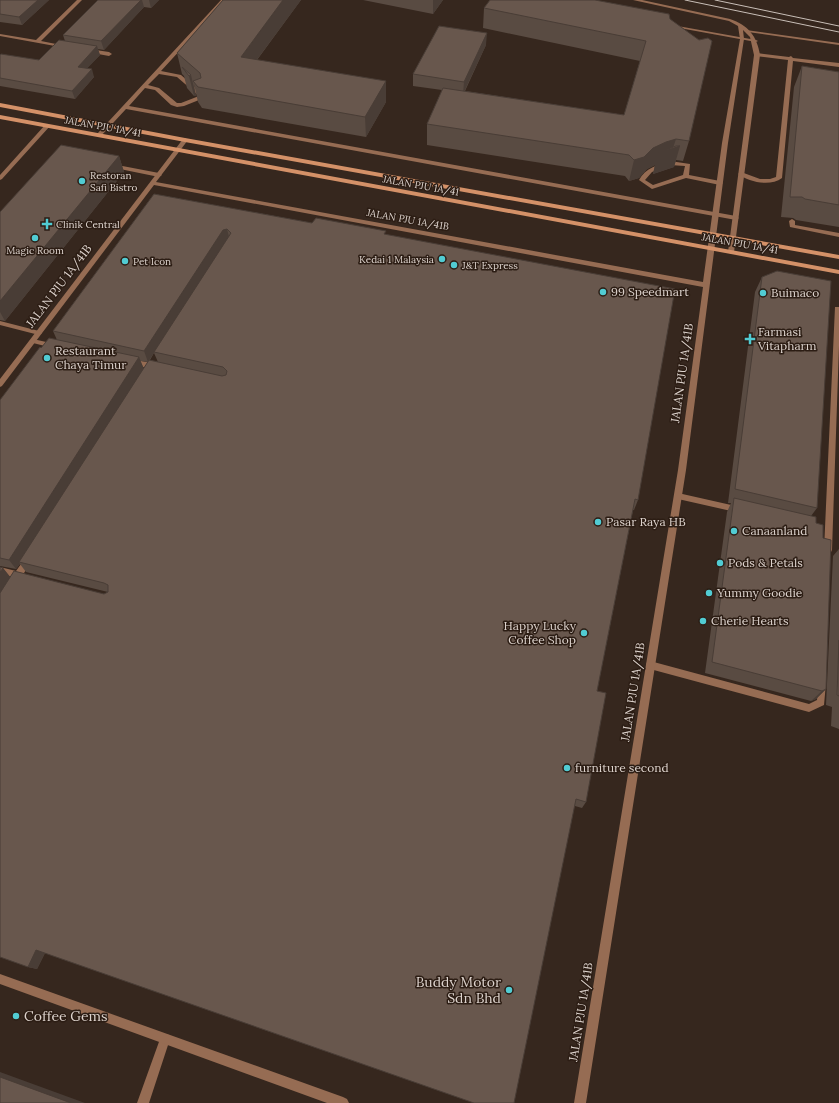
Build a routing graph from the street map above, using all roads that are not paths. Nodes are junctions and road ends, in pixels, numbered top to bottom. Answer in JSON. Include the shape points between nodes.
{"nodes":[{"id":1,"x":80,"y":0,"type":"edge"},
{"id":2,"x":224,"y":0,"type":"edge"},
{"id":3,"x":635,"y":0,"type":"edge"},
{"id":4,"x":740,"y":24,"type":"junction"},
{"id":5,"x":671,"y":28,"type":"edge"},
{"id":6,"x":680,"y":28,"type":"junction"},
{"id":7,"x":748,"y":31,"type":"junction"},
{"id":8,"x":0,"y":36,"type":"edge"},
{"id":9,"x":695,"y":38,"type":"edge"},
{"id":10,"x":742,"y":39,"type":"junction"},
{"id":11,"x":756,"y":41,"type":"junction"},
{"id":12,"x":37,"y":42,"type":"junction"},
{"id":13,"x":839,"y":44,"type":"edge"},
{"id":14,"x":73,"y":48,"type":"edge"},
{"id":15,"x":80,"y":49,"type":"edge"},
{"id":16,"x":109,"y":54,"type":"dead end"},
{"id":17,"x":757,"y":55,"type":"junction"},
{"id":18,"x":791,"y":58,"type":"junction"},
{"id":19,"x":839,"y":65,"type":"edge"},
{"id":20,"x":158,"y":72,"type":"junction"},
{"id":21,"x":144,"y":86,"type":"junction"},
{"id":22,"x":0,"y":105,"type":"edge"},
{"id":23,"x":126,"y":107,"type":"junction"},
{"id":24,"x":0,"y":117,"type":"edge"},
{"id":25,"x":47,"y":126,"type":"junction"},
{"id":26,"x":108,"y":126,"type":"junction"},
{"id":27,"x":99,"y":135,"type":"junction"},
{"id":28,"x":185,"y":140,"type":"junction"},
{"id":29,"x":178,"y":150,"type":"junction"},
{"id":30,"x":106,"y":165,"type":"edge"},
{"id":31,"x":741,"y":174,"type":"junction"},
{"id":32,"x":159,"y":175,"type":"junction"},
{"id":33,"x":686,"y":176,"type":"junction"},
{"id":34,"x":0,"y":178,"type":"edge"},
{"id":35,"x":720,"y":182,"type":"junction"},
{"id":36,"x":152,"y":183,"type":"junction"},
{"id":37,"x":716,"y":214,"type":"junction"},
{"id":38,"x":736,"y":218,"type":"junction"},
{"id":39,"x":792,"y":221,"type":"edge"},
{"id":40,"x":713,"y":235,"type":"junction"},
{"id":41,"x":839,"y":235,"type":"edge"},
{"id":42,"x":733,"y":238,"type":"junction"},
{"id":43,"x":711,"y":248,"type":"junction"},
{"id":44,"x":731,"y":252,"type":"junction"},
{"id":45,"x":839,"y":258,"type":"edge"},
{"id":46,"x":839,"y":272,"type":"edge"},
{"id":47,"x":706,"y":285,"type":"junction"},
{"id":48,"x":837,"y":309,"type":"dead end"},
{"id":49,"x":0,"y":323,"type":"edge"},
{"id":50,"x":39,"y":333,"type":"junction"},
{"id":51,"x":33,"y":341,"type":"junction"},
{"id":52,"x":62,"y":348,"type":"edge"},
{"id":53,"x":121,"y":360,"type":"edge"},
{"id":54,"x":166,"y":369,"type":"edge"},
{"id":55,"x":0,"y":384,"type":"edge"},
{"id":56,"x":678,"y":496,"type":"junction"},
{"id":57,"x":746,"y":511,"type":"edge"},
{"id":58,"x":31,"y":555,"type":"edge"},
{"id":59,"x":828,"y":561,"type":"edge"},
{"id":60,"x":0,"y":570,"type":"edge"},
{"id":61,"x":18,"y":575,"type":"junction"},
{"id":62,"x":34,"y":579,"type":"edge"},
{"id":63,"x":11,"y":586,"type":"edge"},
{"id":64,"x":650,"y":665,"type":"junction"},
{"id":65,"x":822,"y":671,"type":"edge"},
{"id":66,"x":0,"y":979,"type":"edge"},
{"id":67,"x":165,"y":1039,"type":"junction"},
{"id":68,"x":143,"y":1103,"type":"edge"},
{"id":69,"x":343,"y":1103,"type":"edge"},
{"id":70,"x":580,"y":1103,"type":"edge"}],
"edges":[{"from":1,"to":12,"type":"street"},
{"from":2,"to":20,"type":"street"},
{"from":3,"to":4,"type":"street"},
{"from":4,"to":7,"type":"street"},
{"from":4,"to":10,"type":"street","name":"JALAN PJU 1A/41B"},
{"from":5,"to":6,"type":"street"},
{"from":6,"to":9,"type":"street"},
{"from":6,"to":10,"type":"street"},
{"from":7,"to":11,"type":"street"},
{"from":7,"to":13,"type":"street"},
{"from":8,"to":12,"type":"street"},
{"from":10,"to":11,"type":"street"},
{"from":10,"to":35,"type":"street","name":"JALAN PJU 1A/41B"},
{"from":11,"to":17,"type":"street"},
{"from":12,"to":14,"type":"street"},
{"from":15,"to":16,"type":"street"},
{"from":17,"to":18,"type":"street"},
{"from":17,"to":31,"type":"street"},
{"from":18,"to":19,"type":"street"},
{"from":18,"to":31,"type":"street","via":[[780,178],[772,182]]},
{"from":20,"to":21,"type":"street"},
{"from":20,"to":21,"type":"street","via":[[178,76],[202,97],[177,105],[157,89]]},
{"from":21,"to":23,"type":"street"},
{"from":22,"to":26,"type":"street","name":"JALAN PJU 1A/41"},
{"from":23,"to":26,"type":"street"},
{"from":23,"to":37,"type":"street"},
{"from":24,"to":25,"type":"street","name":"JALAN PJU 1A/41"},
{"from":25,"to":27,"type":"street","name":"JALAN PJU 1A/41"},
{"from":25,"to":34,"type":"street"},
{"from":26,"to":27,"type":"street"},
{"from":26,"to":28,"type":"street","name":"JALAN PJU 1A/41"},
{"from":27,"to":29,"type":"street","name":"JALAN PJU 1A/41"},
{"from":28,"to":29,"type":"street","name":"JALAN PJU 1A/41B"},
{"from":28,"to":40,"type":"street","name":"JALAN PJU 1A/41"},
{"from":29,"to":32,"type":"street","name":"JALAN PJU 1A/41B"},
{"from":29,"to":43,"type":"street","name":"JALAN PJU 1A/41"},
{"from":30,"to":32,"type":"street"},
{"from":31,"to":38,"type":"street"},
{"from":32,"to":36,"type":"street","name":"JALAN PJU 1A/41B"},
{"from":33,"to":33,"type":"street","via":[[688,165],[670,163],[649,171],[642,180],[652,187]]},
{"from":33,"to":35,"type":"street"},
{"from":35,"to":37,"type":"street","name":"JALAN PJU 1A/41B"},
{"from":36,"to":47,"type":"street","name":"JALAN PJU 1A/41B"},
{"from":36,"to":50,"type":"street","name":"JALAN PJU 1A/41B"},
{"from":37,"to":38,"type":"street"},
{"from":37,"to":40,"type":"street","name":"JALAN PJU 1A/41B"},
{"from":38,"to":42,"type":"street"},
{"from":39,"to":41,"type":"street","via":[[792,226]]},
{"from":40,"to":42,"type":"street","name":"JALAN PJU 1A/41"},
{"from":40,"to":43,"type":"street","name":"JALAN PJU 1A/41B"},
{"from":42,"to":44,"type":"street"},
{"from":42,"to":45,"type":"street","name":"JALAN PJU 1A/41"},
{"from":43,"to":44,"type":"street","name":"JALAN PJU 1A/41"},
{"from":43,"to":47,"type":"street","name":"JALAN PJU 1A/41B"},
{"from":44,"to":46,"type":"street","name":"JALAN PJU 1A/41"},
{"from":47,"to":56,"type":"street","name":"JALAN PJU 1A/41B"},
{"from":48,"to":59,"type":"street","via":[[825,529]]},
{"from":49,"to":50,"type":"street"},
{"from":50,"to":51,"type":"street","name":"JALAN PJU 1A/41B"},
{"from":51,"to":52,"type":"street"},
{"from":51,"to":55,"type":"street","name":"JALAN PJU 1A/41B"},
{"from":53,"to":54,"type":"street"},
{"from":56,"to":57,"type":"street"},
{"from":56,"to":64,"type":"street","name":"JALAN PJU 1A/41B"},
{"from":58,"to":61,"type":"street"},
{"from":60,"to":61,"type":"street"},
{"from":61,"to":62,"type":"street"},
{"from":61,"to":63,"type":"street"},
{"from":64,"to":65,"type":"street","via":[[809,708],[821,702]]},
{"from":64,"to":70,"type":"street","name":"JALAN PJU 1A/41B"},
{"from":66,"to":67,"type":"street"},
{"from":67,"to":68,"type":"street"},
{"from":67,"to":69,"type":"street"}]}
